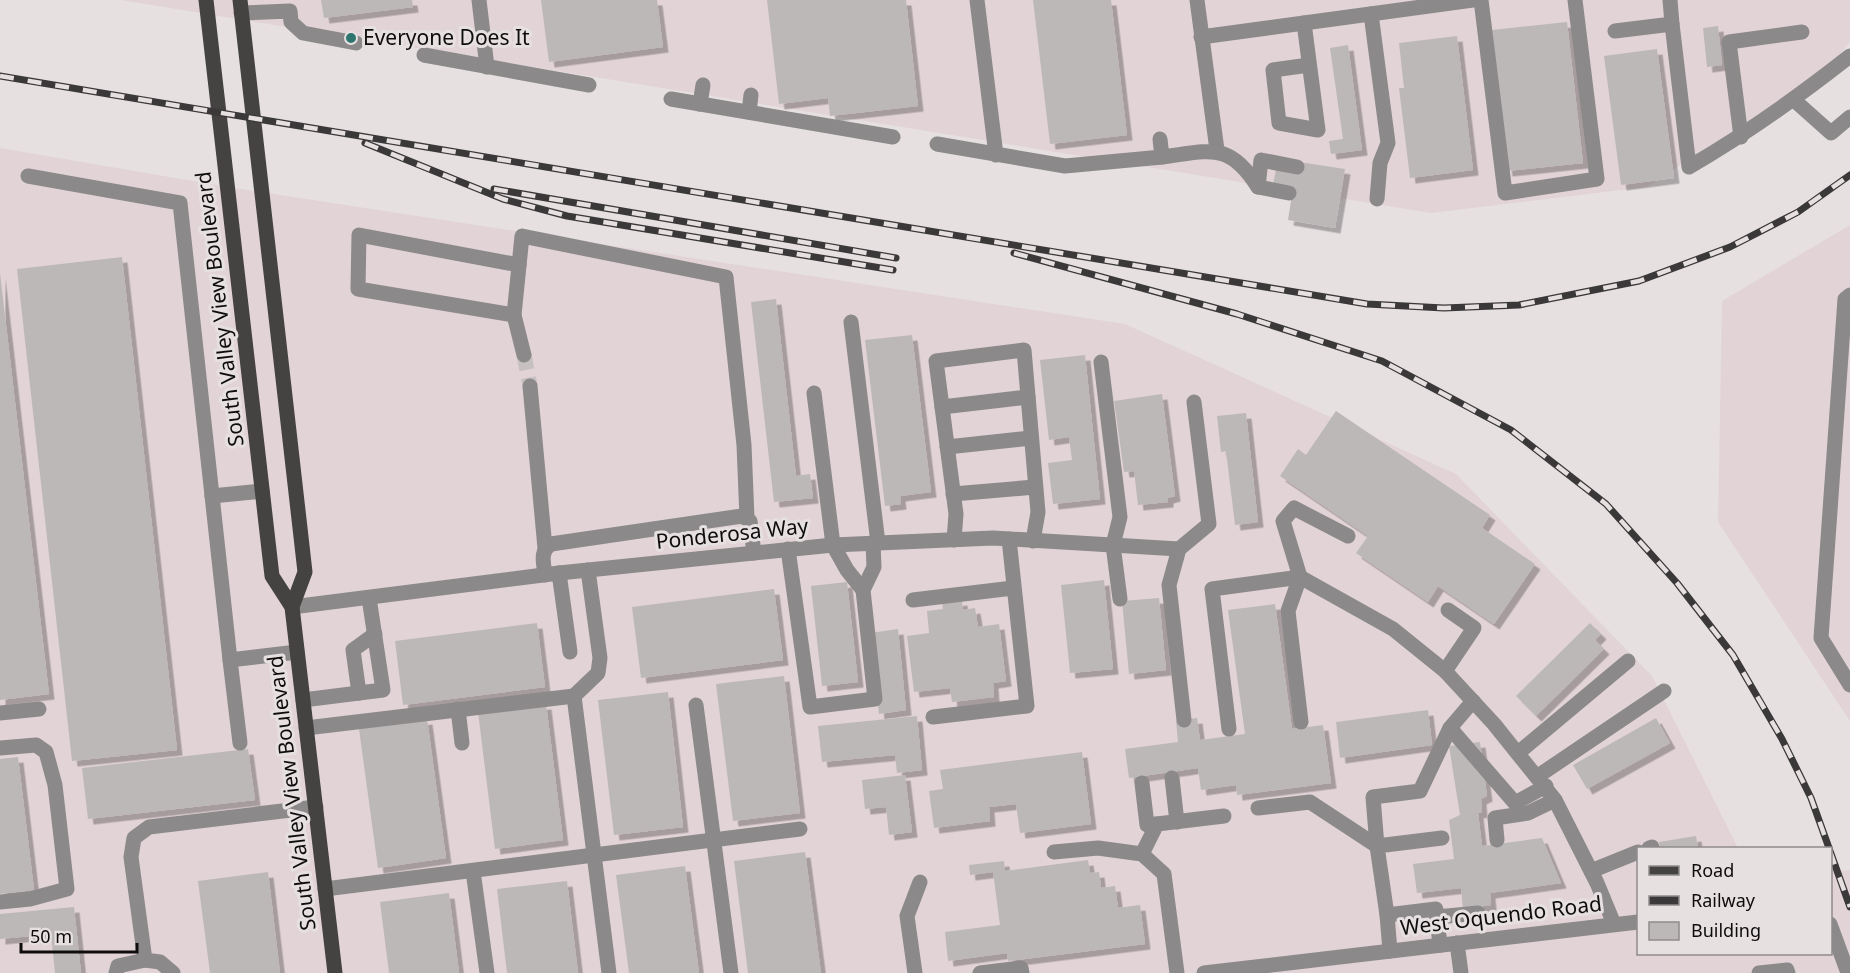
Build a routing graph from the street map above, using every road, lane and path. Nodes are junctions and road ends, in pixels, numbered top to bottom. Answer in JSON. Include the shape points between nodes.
{"nodes":[{"id":1,"x":206,"y":0,"type":"edge"},
{"id":2,"x":479,"y":0,"type":"edge"},
{"id":3,"x":977,"y":0,"type":"edge"},
{"id":4,"x":1197,"y":0,"type":"edge"},
{"id":5,"x":1473,"y":0,"type":"edge"},
{"id":6,"x":1480,"y":0,"type":"edge"},
{"id":7,"x":1575,"y":0,"type":"edge"},
{"id":8,"x":1670,"y":0,"type":"edge"},
{"id":9,"x":240,"y":6,"type":"edge"},
{"id":10,"x":1371,"y":14,"type":"junction"},
{"id":11,"x":1304,"y":23,"type":"junction"},
{"id":12,"x":1672,"y":24,"type":"junction"},
{"id":13,"x":1615,"y":31,"type":"dead end"},
{"id":14,"x":1802,"y":32,"type":"dead end"},
{"id":15,"x":1201,"y":37,"type":"junction"},
{"id":16,"x":356,"y":43,"type":"dead end"},
{"id":17,"x":424,"y":55,"type":"dead end"},
{"id":18,"x":1850,"y":56,"type":"edge"},
{"id":19,"x":1309,"y":65,"type":"junction"},
{"id":20,"x":487,"y":67,"type":"junction"},
{"id":21,"x":588,"y":85,"type":"dead end"},
{"id":22,"x":703,"y":85,"type":"dead end"},
{"id":23,"x":751,"y":95,"type":"dead end"},
{"id":24,"x":671,"y":99,"type":"dead end"},
{"id":25,"x":1794,"y":100,"type":"junction"},
{"id":26,"x":700,"y":104,"type":"junction"},
{"id":27,"x":749,"y":112,"type":"junction"},
{"id":28,"x":1850,"y":117,"type":"edge"},
{"id":29,"x":893,"y":137,"type":"dead end"},
{"id":30,"x":1741,"y":137,"type":"junction"},
{"id":31,"x":1160,"y":139,"type":"dead end"},
{"id":32,"x":937,"y":144,"type":"dead end"},
{"id":33,"x":1217,"y":150,"type":"junction"},
{"id":34,"x":996,"y":155,"type":"junction"},
{"id":35,"x":1162,"y":156,"type":"junction"},
{"id":36,"x":1297,"y":167,"type":"dead end"},
{"id":37,"x":28,"y":176,"type":"dead end"},
{"id":38,"x":1258,"y":187,"type":"junction"},
{"id":39,"x":1289,"y":193,"type":"dead end"},
{"id":40,"x":1377,"y":200,"type":"dead end"},
{"id":41,"x":519,"y":265,"type":"junction"},
{"id":42,"x":1850,"y":295,"type":"edge"},
{"id":43,"x":514,"y":315,"type":"junction"},
{"id":44,"x":851,"y":322,"type":"dead end"},
{"id":45,"x":524,"y":355,"type":"tunnel mouth"},
{"id":46,"x":1101,"y":362,"type":"dead end"},
{"id":47,"x":530,"y":386,"type":"tunnel mouth"},
{"id":48,"x":814,"y":393,"type":"dead end"},
{"id":49,"x":1028,"y":397,"type":"junction"},
{"id":50,"x":1194,"y":402,"type":"dead end"},
{"id":51,"x":942,"y":407,"type":"junction"},
{"id":52,"x":1031,"y":438,"type":"junction"},
{"id":53,"x":947,"y":447,"type":"junction"},
{"id":54,"x":1035,"y":487,"type":"junction"},
{"id":55,"x":262,"y":491,"type":"junction"},
{"id":56,"x":953,"y":494,"type":"junction"},
{"id":57,"x":212,"y":496,"type":"junction"},
{"id":58,"x":747,"y":518,"type":"junction"},
{"id":59,"x":1348,"y":536,"type":"dead end"},
{"id":60,"x":1009,"y":539,"type":"junction"},
{"id":61,"x":954,"y":540,"type":"junction"},
{"id":62,"x":1034,"y":541,"type":"junction"},
{"id":63,"x":876,"y":543,"type":"junction"},
{"id":64,"x":832,"y":545,"type":"junction"},
{"id":65,"x":1113,"y":545,"type":"junction"},
{"id":66,"x":545,"y":548,"type":"junction"},
{"id":67,"x":788,"y":549,"type":"junction"},
{"id":68,"x":1179,"y":549,"type":"junction"},
{"id":69,"x":754,"y":553,"type":"junction"},
{"id":70,"x":588,"y":570,"type":"junction"},
{"id":71,"x":552,"y":574,"type":"junction"},
{"id":72,"x":1300,"y":578,"type":"junction"},
{"id":73,"x":1013,"y":588,"type":"junction"},
{"id":74,"x":863,"y":590,"type":"junction"},
{"id":75,"x":369,"y":598,"type":"junction"},
{"id":76,"x":1120,"y":599,"type":"dead end"},
{"id":77,"x":913,"y":600,"type":"dead end"},
{"id":78,"x":292,"y":607,"type":"junction"},
{"id":79,"x":1448,"y":610,"type":"dead end"},
{"id":80,"x":375,"y":634,"type":"junction"},
{"id":81,"x":297,"y":652,"type":"junction"},
{"id":82,"x":570,"y":652,"type":"dead end"},
{"id":83,"x":230,"y":660,"type":"junction"},
{"id":84,"x":1628,"y":661,"type":"dead end"},
{"id":85,"x":1445,"y":671,"type":"junction"},
{"id":86,"x":1850,"y":685,"type":"edge"},
{"id":87,"x":1664,"y":691,"type":"dead end"},
{"id":88,"x":359,"y":693,"type":"junction"},
{"id":89,"x":574,"y":696,"type":"junction"},
{"id":90,"x":303,"y":700,"type":"junction"},
{"id":91,"x":1473,"y":701,"type":"junction"},
{"id":92,"x":696,"y":705,"type":"dead end"},
{"id":93,"x":39,"y":709,"type":"dead end"},
{"id":94,"x":458,"y":709,"type":"junction"},
{"id":95,"x":0,"y":713,"type":"edge"},
{"id":96,"x":933,"y":717,"type":"dead end"},
{"id":97,"x":1184,"y":720,"type":"dead end"},
{"id":98,"x":1302,"y":722,"type":"dead end"},
{"id":99,"x":306,"y":728,"type":"junction"},
{"id":100,"x":1450,"y":728,"type":"junction"},
{"id":101,"x":1229,"y":729,"type":"dead end"},
{"id":102,"x":240,"y":743,"type":"dead end"},
{"id":103,"x":462,"y":743,"type":"dead end"},
{"id":104,"x":0,"y":748,"type":"edge"},
{"id":105,"x":1518,"y":753,"type":"junction"},
{"id":106,"x":1172,"y":778,"type":"dead end"},
{"id":107,"x":1542,"y":781,"type":"junction"},
{"id":108,"x":1142,"y":783,"type":"dead end"},
{"id":109,"x":1555,"y":800,"type":"junction"},
{"id":110,"x":316,"y":807,"type":"junction"},
{"id":111,"x":1258,"y":808,"type":"dead end"},
{"id":112,"x":1224,"y":816,"type":"dead end"},
{"id":113,"x":1177,"y":822,"type":"junction"},
{"id":114,"x":1157,"y":824,"type":"junction"},
{"id":115,"x":800,"y":829,"type":"dead end"},
{"id":116,"x":1442,"y":838,"type":"dead end"},
{"id":117,"x":1497,"y":840,"type":"dead end"},
{"id":118,"x":714,"y":841,"type":"junction"},
{"id":119,"x":1377,"y":846,"type":"junction"},
{"id":120,"x":1054,"y":852,"type":"dead end"},
{"id":121,"x":1637,"y":853,"type":"edge"},
{"id":122,"x":1142,"y":854,"type":"junction"},
{"id":123,"x":594,"y":856,"type":"junction"},
{"id":124,"x":473,"y":871,"type":"junction"},
{"id":125,"x":1591,"y":871,"type":"junction"},
{"id":126,"x":920,"y":882,"type":"dead end"},
{"id":127,"x":325,"y":889,"type":"junction"},
{"id":128,"x":0,"y":902,"type":"edge"},
{"id":129,"x":1478,"y":913,"type":"dead end"},
{"id":130,"x":1387,"y":915,"type":"junction"},
{"id":131,"x":1437,"y":917,"type":"junction"},
{"id":132,"x":1637,"y":921,"type":"edge"},
{"id":133,"x":1614,"y":924,"type":"junction"},
{"id":134,"x":1832,"y":929,"type":"edge"},
{"id":135,"x":1457,"y":943,"type":"junction"},
{"id":136,"x":1440,"y":945,"type":"junction"},
{"id":137,"x":1390,"y":951,"type":"junction"},
{"id":138,"x":145,"y":960,"type":"junction"},
{"id":139,"x":1314,"y":967,"type":"edge"},
{"id":140,"x":116,"y":973,"type":"edge"},
{"id":141,"x":172,"y":973,"type":"edge"},
{"id":142,"x":334,"y":973,"type":"edge"},
{"id":143,"x":487,"y":973,"type":"edge"},
{"id":144,"x":609,"y":973,"type":"edge"},
{"id":145,"x":731,"y":973,"type":"edge"},
{"id":146,"x":915,"y":973,"type":"edge"},
{"id":147,"x":980,"y":973,"type":"edge"},
{"id":148,"x":1022,"y":973,"type":"edge"},
{"id":149,"x":1177,"y":973,"type":"edge"},
{"id":150,"x":1203,"y":973,"type":"edge"},
{"id":151,"x":1461,"y":973,"type":"edge"},
{"id":152,"x":1760,"y":973,"type":"edge"},
{"id":153,"x":1788,"y":973,"type":"edge"},
{"id":154,"x":1848,"y":973,"type":"edge"}],
"edges":[{"from":1,"to":55,"type":"main road","name":"South Valley View Boulevard"},
{"from":2,"to":20,"type":"street"},
{"from":3,"to":34,"type":"street"},
{"from":4,"to":15,"type":"street"},
{"from":5,"to":10,"type":"street"},
{"from":6,"to":7,"type":"street","via":[[1505,193],[1597,180]]},
{"from":8,"to":12,"type":"street"},
{"from":9,"to":16,"type":"street","via":[[290,11],[291,22],[303,33]]},
{"from":9,"to":78,"type":"main road","name":"South Valley View Boulevard","via":[[305,573]]},
{"from":10,"to":11,"type":"street"},
{"from":10,"to":40,"type":"street","via":[[1388,143],[1380,163]]},
{"from":11,"to":15,"type":"street"},
{"from":11,"to":19,"type":"street"},
{"from":12,"to":13,"type":"street"},
{"from":12,"to":30,"type":"street","via":[[1689,167]]},
{"from":14,"to":30,"type":"street","via":[[1729,42]]},
{"from":15,"to":33,"type":"street"},
{"from":17,"to":20,"type":"street"},
{"from":18,"to":25,"type":"street"},
{"from":19,"to":19,"type":"street","via":[[1318,130],[1279,123],[1273,70]]},
{"from":20,"to":21,"type":"street"},
{"from":22,"to":26,"type":"street"},
{"from":23,"to":27,"type":"street"},
{"from":24,"to":26,"type":"street"},
{"from":25,"to":28,"type":"street","via":[[1831,133]]},
{"from":25,"to":30,"type":"street"},
{"from":26,"to":27,"type":"street"},
{"from":27,"to":29,"type":"street"},
{"from":31,"to":35,"type":"street"},
{"from":32,"to":34,"type":"street"},
{"from":33,"to":35,"type":"street"},
{"from":33,"to":38,"type":"street","via":[[1245,167]]},
{"from":34,"to":35,"type":"street","via":[[1065,166]]},
{"from":36,"to":38,"type":"street","via":[[1261,160]]},
{"from":37,"to":57,"type":"street","via":[[180,203]]},
{"from":38,"to":39,"type":"street"},
{"from":41,"to":43,"type":"street"},
{"from":41,"to":43,"type":"street","via":[[359,235],[358,289]]},
{"from":41,"to":58,"type":"street","via":[[522,236],[726,277],[744,445]]},
{"from":42,"to":86,"type":"street","via":[[1845,299],[1821,639]]},
{"from":43,"to":45,"type":"street"},
{"from":44,"to":63,"type":"street","via":[[876,508]]},
{"from":46,"to":65,"type":"street","via":[[1120,517]]},
{"from":47,"to":66,"type":"street"},
{"from":48,"to":64,"type":"street"},
{"from":49,"to":51,"type":"street"},
{"from":49,"to":51,"type":"street","via":[[1024,350],[936,361]]},
{"from":49,"to":52,"type":"street"},
{"from":50,"to":68,"type":"street","via":[[1209,524]]},
{"from":51,"to":53,"type":"street"},
{"from":52,"to":53,"type":"street"},
{"from":52,"to":54,"type":"street"},
{"from":53,"to":56,"type":"street"},
{"from":54,"to":56,"type":"street"},
{"from":54,"to":62,"type":"street","via":[[1038,512]]},
{"from":55,"to":57,"type":"street"},
{"from":55,"to":78,"type":"main road","name":"South Valley View Boulevard","via":[[272,576]]},
{"from":56,"to":61,"type":"street"},
{"from":57,"to":83,"type":"street"},
{"from":58,"to":66,"type":"street","via":[[551,544]]},
{"from":58,"to":69,"type":"street"},
{"from":59,"to":72,"type":"street","via":[[1294,508],[1283,520]]},
{"from":60,"to":61,"type":"street","name":"Ponderosa Way"},
{"from":60,"to":62,"type":"street","name":"Ponderosa Way"},
{"from":60,"to":73,"type":"street"},
{"from":61,"to":63,"type":"street","name":"Ponderosa Way"},
{"from":62,"to":65,"type":"street","name":"Ponderosa Way"},
{"from":63,"to":64,"type":"street","name":"Ponderosa Way"},
{"from":63,"to":74,"type":"street","via":[[874,567]]},
{"from":64,"to":67,"type":"street","name":"Ponderosa Way"},
{"from":64,"to":74,"type":"street"},
{"from":65,"to":68,"type":"street","name":"Ponderosa Way"},
{"from":65,"to":76,"type":"street"},
{"from":66,"to":71,"type":"street","via":[[543,555]]},
{"from":67,"to":69,"type":"street","name":"Ponderosa Way"},
{"from":67,"to":74,"type":"street","via":[[810,707],[875,699]]},
{"from":68,"to":97,"type":"street","via":[[1170,585]]},
{"from":69,"to":70,"type":"street","name":"Ponderosa Way"},
{"from":70,"to":71,"type":"street","name":"Ponderosa Way"},
{"from":70,"to":89,"type":"street","via":[[600,658],[598,673]]},
{"from":71,"to":75,"type":"street","name":"Ponderosa Way"},
{"from":71,"to":82,"type":"street"},
{"from":72,"to":85,"type":"street","name":"West Oquendo Road","via":[[1393,629]]},
{"from":72,"to":98,"type":"street","via":[[1288,611]]},
{"from":72,"to":101,"type":"street","via":[[1212,589]]},
{"from":73,"to":77,"type":"street"},
{"from":73,"to":96,"type":"street","via":[[1027,706]]},
{"from":75,"to":78,"type":"street","name":"Ponderosa Way"},
{"from":75,"to":80,"type":"street"},
{"from":78,"to":81,"type":"main road","name":"South Valley View Boulevard"},
{"from":79,"to":85,"type":"street","via":[[1474,628]]},
{"from":80,"to":88,"type":"street","via":[[353,650]]},
{"from":80,"to":88,"type":"street","via":[[383,690]]},
{"from":81,"to":83,"type":"street"},
{"from":81,"to":90,"type":"main road","name":"South Valley View Boulevard"},
{"from":83,"to":102,"type":"street"},
{"from":84,"to":105,"type":"street"},
{"from":85,"to":91,"type":"street","name":"West Oquendo Road"},
{"from":87,"to":107,"type":"street"},
{"from":88,"to":90,"type":"street"},
{"from":89,"to":94,"type":"street"},
{"from":89,"to":123,"type":"street"},
{"from":90,"to":99,"type":"main road","name":"South Valley View Boulevard"},
{"from":91,"to":100,"type":"street"},
{"from":91,"to":105,"type":"street","name":"West Oquendo Road"},
{"from":92,"to":118,"type":"street"},
{"from":93,"to":95,"type":"street"},
{"from":94,"to":99,"type":"street"},
{"from":94,"to":103,"type":"street"},
{"from":99,"to":110,"type":"main road","name":"South Valley View Boulevard"},
{"from":100,"to":107,"type":"street","via":[[1515,803]]},
{"from":100,"to":119,"type":"street","via":[[1420,791],[1373,797]]},
{"from":104,"to":128,"type":"street","via":[[36,746],[46,752],[55,785],[67,890]]},
{"from":105,"to":107,"type":"street","name":"West Oquendo Road"},
{"from":106,"to":113,"type":"street"},
{"from":107,"to":109,"type":"street","name":"West Oquendo Road"},
{"from":108,"to":114,"type":"street","via":[[1147,825]]},
{"from":109,"to":117,"type":"street","via":[[1528,813],[1494,818]]},
{"from":109,"to":125,"type":"street","name":"West Oquendo Road"},
{"from":110,"to":127,"type":"main road","name":"South Valley View Boulevard"},
{"from":110,"to":138,"type":"street","via":[[148,827],[134,838],[131,857]]},
{"from":111,"to":119,"type":"street","via":[[1310,802]]},
{"from":112,"to":113,"type":"street"},
{"from":113,"to":114,"type":"street"},
{"from":114,"to":122,"type":"street"},
{"from":115,"to":118,"type":"street"},
{"from":116,"to":119,"type":"street"},
{"from":118,"to":123,"type":"street"},
{"from":118,"to":145,"type":"street"},
{"from":119,"to":130,"type":"street"},
{"from":120,"to":122,"type":"street","via":[[1098,848]]},
{"from":121,"to":125,"type":"street"},
{"from":122,"to":149,"type":"street","via":[[1164,873]]},
{"from":123,"to":124,"type":"street"},
{"from":123,"to":144,"type":"street"},
{"from":124,"to":127,"type":"street"},
{"from":124,"to":143,"type":"street"},
{"from":125,"to":133,"type":"street","name":"West Oquendo Road"},
{"from":126,"to":146,"type":"street","via":[[907,916]]},
{"from":127,"to":142,"type":"main road","name":"South Valley View Boulevard"},
{"from":129,"to":131,"type":"street"},
{"from":130,"to":131,"type":"street","via":[[1436,909]]},
{"from":130,"to":137,"type":"street"},
{"from":131,"to":136,"type":"street"},
{"from":132,"to":133,"type":"street"},
{"from":133,"to":135,"type":"street","name":"West Oquendo Road"},
{"from":134,"to":154,"type":"street"},
{"from":135,"to":136,"type":"street","name":"West Oquendo Road"},
{"from":135,"to":151,"type":"street"},
{"from":136,"to":137,"type":"street","name":"West Oquendo Road"},
{"from":137,"to":139,"type":"street","name":"West Oquendo Road"},
{"from":138,"to":140,"type":"street","via":[[124,963]]},
{"from":138,"to":141,"type":"street","via":[[160,962]]},
{"from":139,"to":150,"type":"street","name":"West Oquendo Road"},
{"from":147,"to":148,"type":"street","via":[[1021,968]]},
{"from":152,"to":153,"type":"street"}]}
